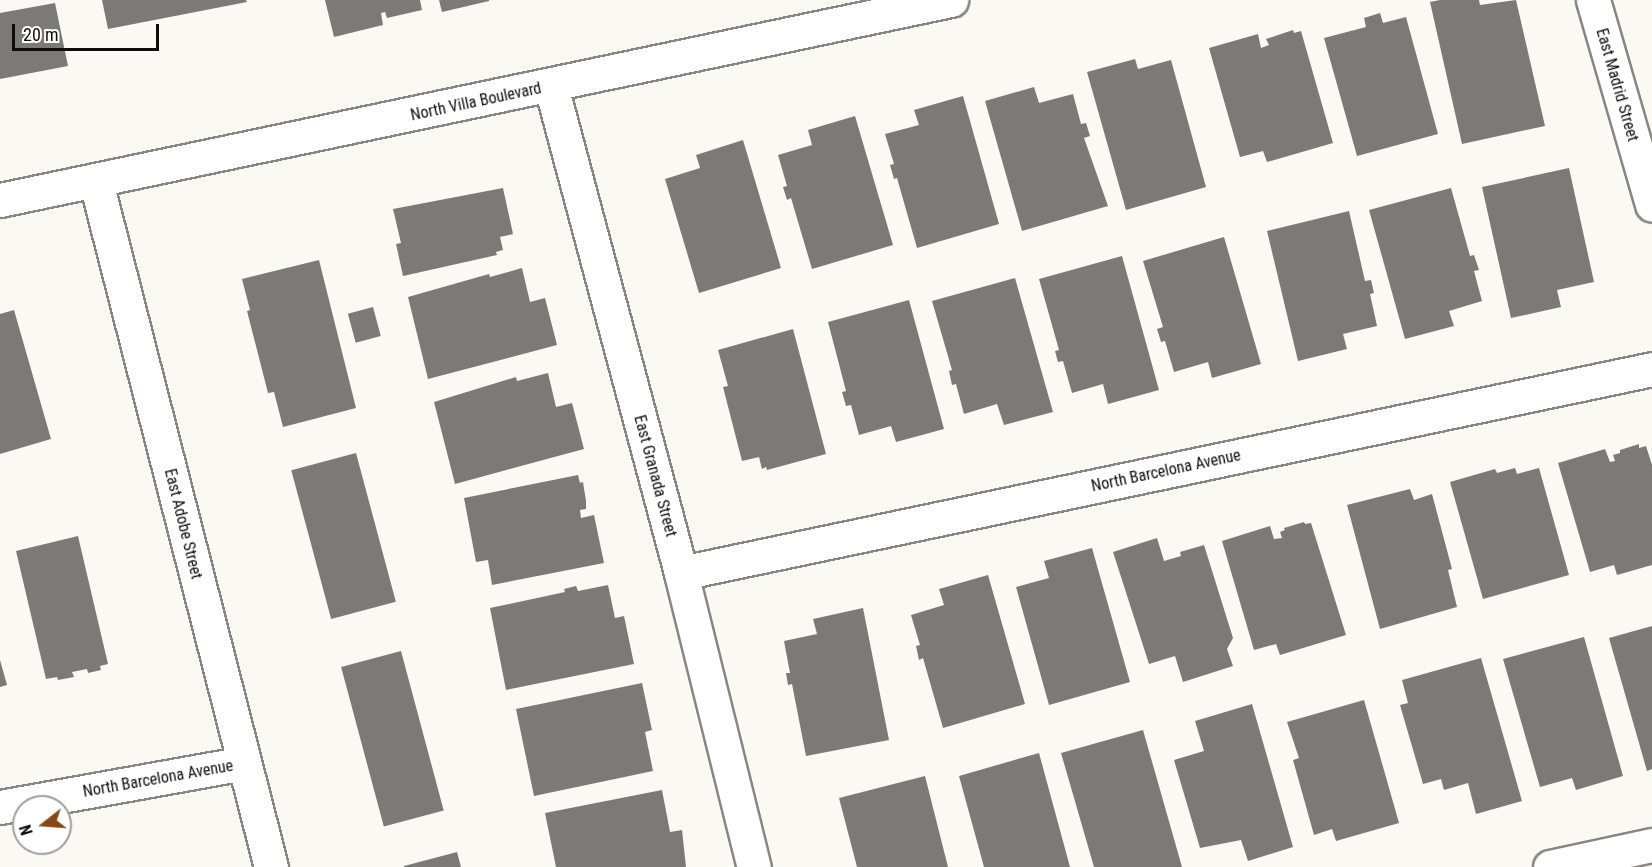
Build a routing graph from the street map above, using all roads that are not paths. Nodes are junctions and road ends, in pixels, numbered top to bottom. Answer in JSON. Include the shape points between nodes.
{"nodes":[{"id":1,"x":951,"y":0,"type":"edge"},
{"id":2,"x":1593,"y":0,"type":"edge"},
{"id":3,"x":551,"y":86,"type":"junction"},
{"id":4,"x":96,"y":182,"type":"junction"},
{"id":5,"x":0,"y":200,"type":"edge"},
{"id":6,"x":1652,"y":205,"type":"edge"},
{"id":7,"x":1652,"y":369,"type":"edge"},
{"id":8,"x":681,"y":573,"type":"junction"},
{"id":9,"x":244,"y":763,"type":"junction"},
{"id":10,"x":0,"y":807,"type":"edge"},
{"id":11,"x":1652,"y":845,"type":"edge"},
{"id":12,"x":271,"y":867,"type":"edge"},
{"id":13,"x":754,"y":867,"type":"edge"},
{"id":14,"x":1550,"y":867,"type":"edge"}],
"edges":[{"from":1,"to":3,"type":"street","name":"North Villa Boulevard"},
{"from":2,"to":6,"type":"street","name":"East Madrid Street"},
{"from":3,"to":4,"type":"street","name":"North Villa Boulevard"},
{"from":3,"to":8,"type":"street","name":"East Granada Street"},
{"from":4,"to":5,"type":"street","name":"North Villa Boulevard"},
{"from":4,"to":9,"type":"street","name":"East Adobe Street"},
{"from":7,"to":8,"type":"street","name":"North Barcelona Avenue"},
{"from":8,"to":13,"type":"street","name":"East Granada Street"},
{"from":9,"to":10,"type":"street","name":"North Barcelona Avenue"},
{"from":9,"to":12,"type":"street","name":"East Adobe Street"},
{"from":11,"to":14,"type":"street"}]}
